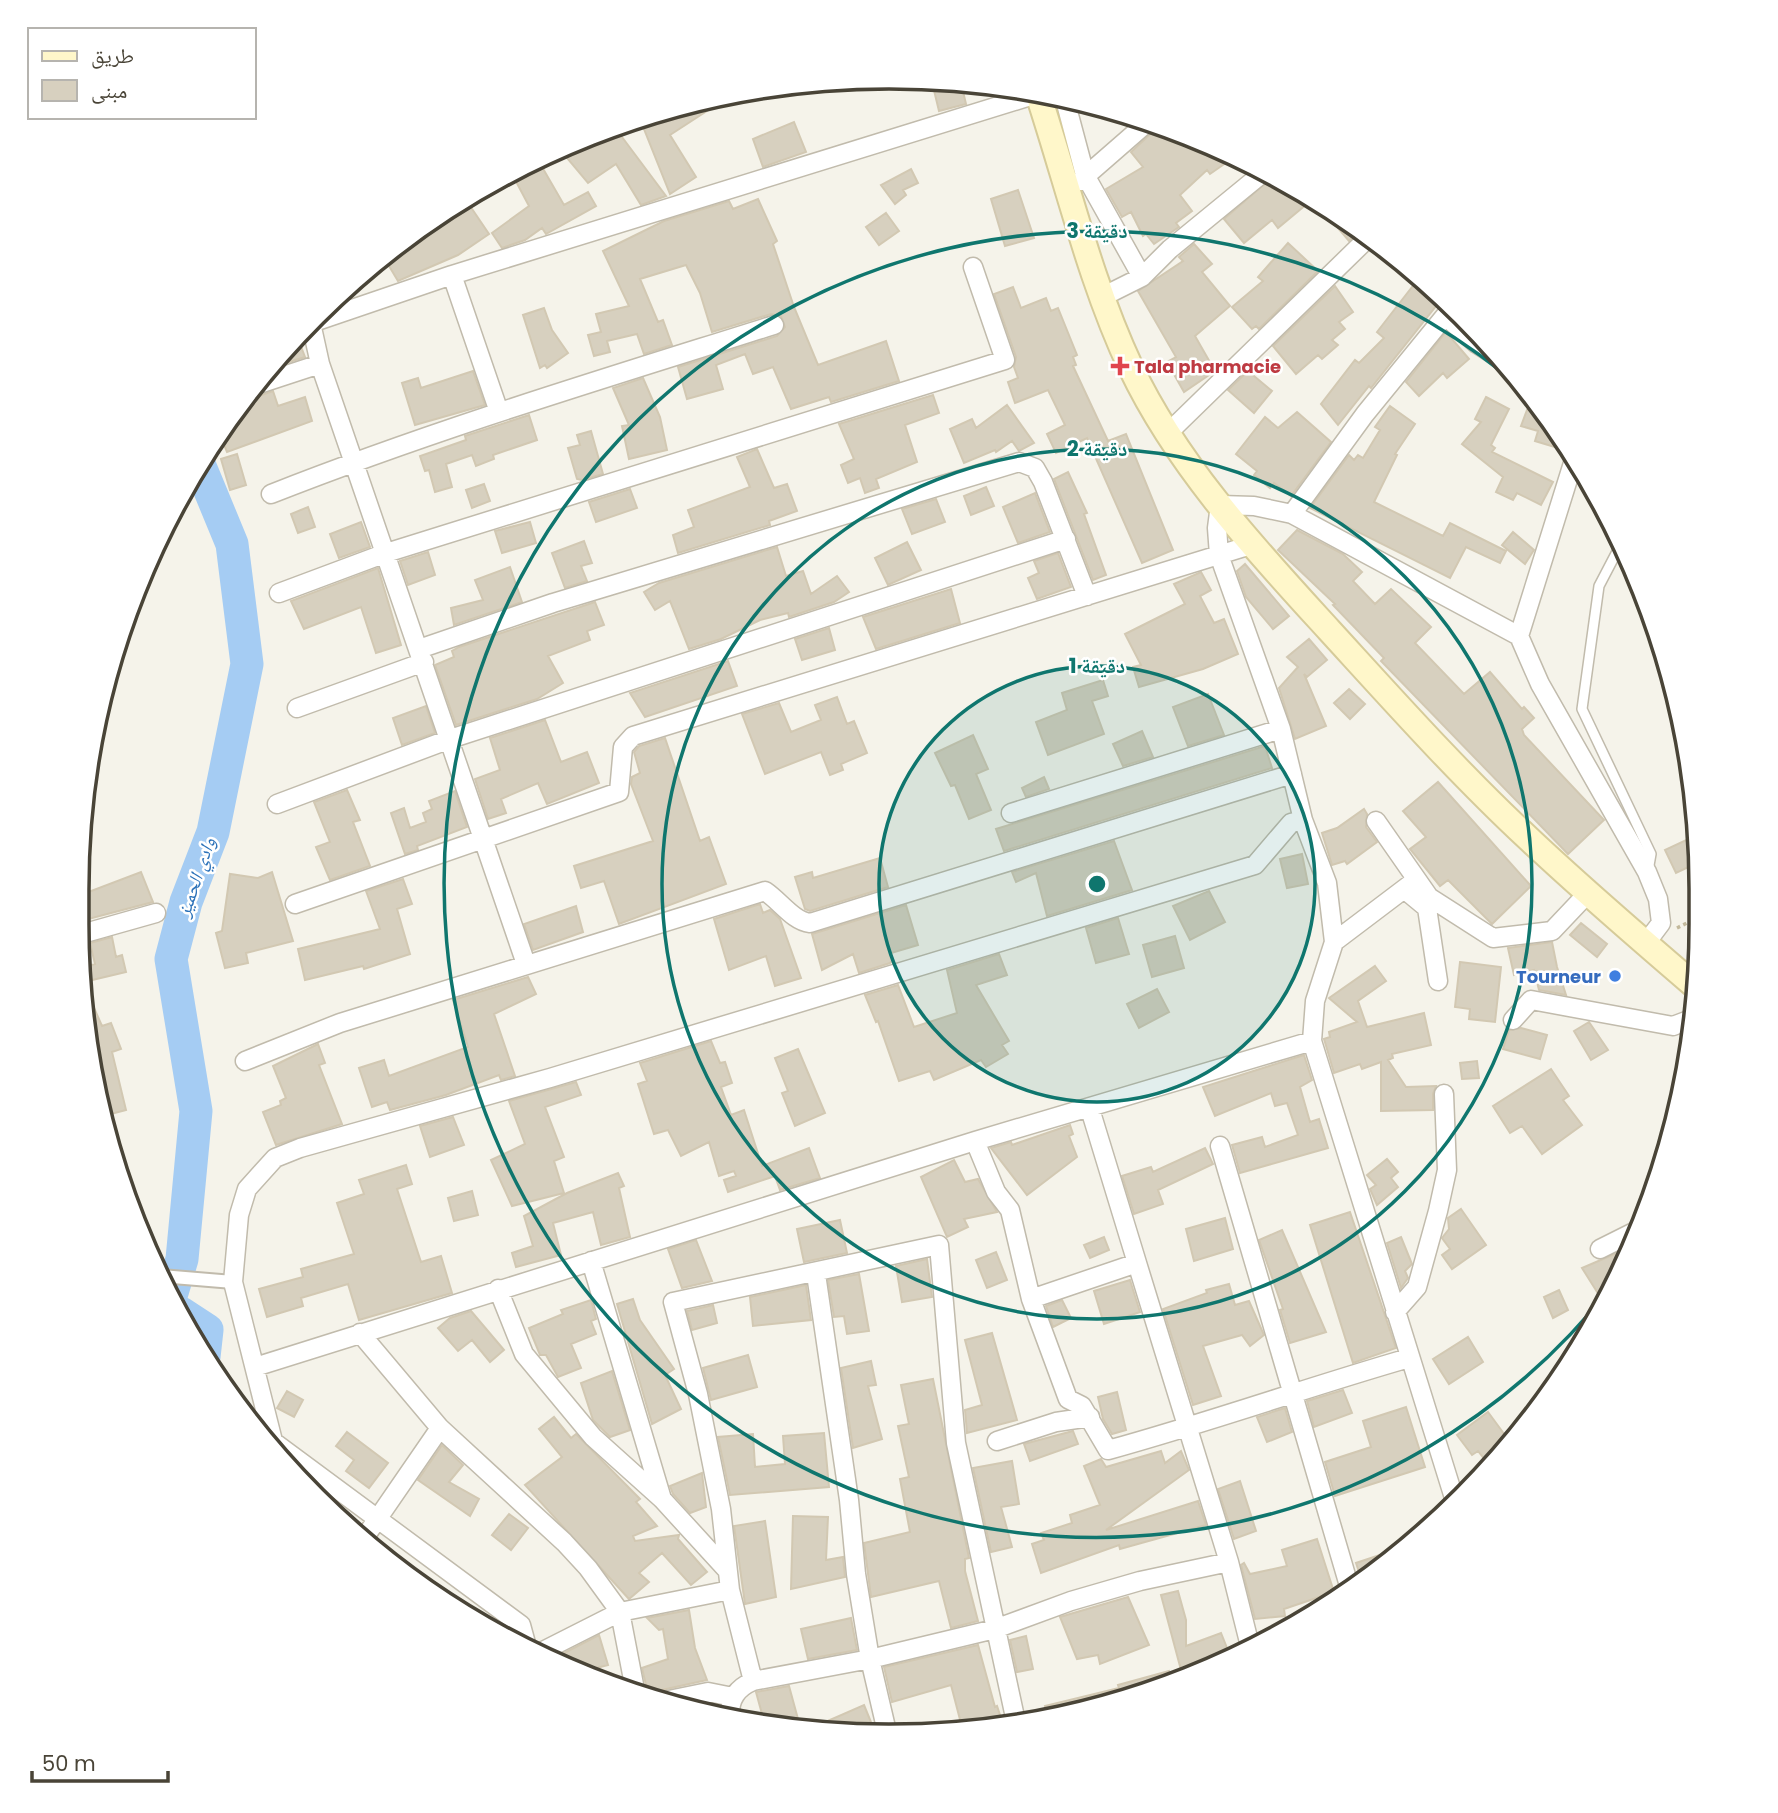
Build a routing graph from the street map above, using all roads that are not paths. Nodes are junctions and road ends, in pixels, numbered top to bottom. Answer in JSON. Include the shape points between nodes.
{"nodes":[{"id":1,"x":1018,"y":100,"type":"edge"},
{"id":2,"x":1043,"y":105,"type":"edge"},
{"id":3,"x":1067,"y":110,"type":"edge"},
{"id":4,"x":1139,"y":130,"type":"edge"},
{"id":5,"x":1256,"y":179,"type":"edge"},
{"id":6,"x":1078,"y":183,"type":"junction"},
{"id":7,"x":1361,"y":244,"type":"edge"},
{"id":8,"x":973,"y":267,"type":"dead end"},
{"id":9,"x":452,"y":275,"type":"junction"},
{"id":10,"x":1142,"y":277,"type":"junction"},
{"id":11,"x":1102,"y":297,"type":"junction"},
{"id":12,"x":330,"y":317,"type":"edge"},
{"id":13,"x":774,"y":325,"type":"dead end"},
{"id":14,"x":1462,"y":331,"type":"edge"},
{"id":15,"x":314,"y":333,"type":"edge"},
{"id":16,"x":320,"y":364,"type":"junction"},
{"id":17,"x":274,"y":379,"type":"edge"},
{"id":18,"x":499,"y":412,"type":"junction"},
{"id":19,"x":1169,"y":432,"type":"junction"},
{"id":20,"x":354,"y":461,"type":"junction"},
{"id":21,"x":1571,"y":471,"type":"edge"},
{"id":22,"x":271,"y":494,"type":"dead end"},
{"id":23,"x":1220,"y":505,"type":"junction"},
{"id":24,"x":1292,"y":514,"type":"junction"},
{"id":25,"x":1066,"y":539,"type":"junction"},
{"id":26,"x":1251,"y":545,"type":"junction"},
{"id":27,"x":386,"y":553,"type":"junction"},
{"id":28,"x":1219,"y":555,"type":"junction"},
{"id":29,"x":1615,"y":555,"type":"edge"},
{"id":30,"x":279,"y":593,"type":"dead end"},
{"id":31,"x":1087,"y":596,"type":"junction"},
{"id":32,"x":1519,"y":636,"type":"junction"},
{"id":33,"x":421,"y":656,"type":"junction"},
{"id":34,"x":297,"y":708,"type":"dead end"},
{"id":35,"x":1281,"y":729,"type":"junction"},
{"id":36,"x":450,"y":739,"type":"junction"},
{"id":37,"x":1292,"y":774,"type":"junction"},
{"id":38,"x":276,"y":804,"type":"dead end"},
{"id":39,"x":1011,"y":813,"type":"dead end"},
{"id":40,"x":1303,"y":820,"type":"junction"},
{"id":41,"x":1376,"y":821,"type":"dead end"},
{"id":42,"x":484,"y":839,"type":"junction"},
{"id":43,"x":1647,"y":872,"type":"junction"},
{"id":44,"x":1410,"y":885,"type":"junction"},
{"id":45,"x":1588,"y":893,"type":"junction"},
{"id":46,"x":295,"y":904,"type":"dead end"},
{"id":47,"x":156,"y":913,"type":"dead end"},
{"id":48,"x":89,"y":933,"type":"edge"},
{"id":49,"x":1334,"y":942,"type":"junction"},
{"id":50,"x":1654,"y":951,"type":"junction"},
{"id":51,"x":526,"y":964,"type":"junction"},
{"id":52,"x":1687,"y":979,"type":"edge"},
{"id":53,"x":1438,"y":981,"type":"dead end"},
{"id":54,"x":1513,"y":1020,"type":"dead end"},
{"id":55,"x":1683,"y":1022,"type":"edge"},
{"id":56,"x":1312,"y":1041,"type":"junction"},
{"id":57,"x":245,"y":1061,"type":"dead end"},
{"id":58,"x":1444,"y":1094,"type":"dead end"},
{"id":59,"x":1090,"y":1109,"type":"junction"},
{"id":60,"x":975,"y":1141,"type":"junction"},
{"id":61,"x":1220,"y":1146,"type":"dead end"},
{"id":62,"x":1625,"y":1236,"type":"edge"},
{"id":63,"x":1600,"y":1249,"type":"dead end"},
{"id":64,"x":591,"y":1261,"type":"junction"},
{"id":65,"x":1137,"y":1263,"type":"junction"},
{"id":66,"x":816,"y":1274,"type":"junction"},
{"id":67,"x":171,"y":1277,"type":"edge"},
{"id":68,"x":233,"y":1282,"type":"junction"},
{"id":69,"x":498,"y":1289,"type":"junction"},
{"id":70,"x":1031,"y":1299,"type":"junction"},
{"id":71,"x":1395,"y":1312,"type":"junction"},
{"id":72,"x":360,"y":1333,"type":"junction"},
{"id":73,"x":1409,"y":1358,"type":"junction"},
{"id":74,"x":255,"y":1367,"type":"junction"},
{"id":75,"x":1292,"y":1391,"type":"junction"},
{"id":76,"x":1090,"y":1417,"type":"junction"},
{"id":77,"x":440,"y":1428,"type":"junction"},
{"id":78,"x":1188,"y":1428,"type":"junction"},
{"id":79,"x":271,"y":1430,"type":"edge"},
{"id":80,"x":997,"y":1441,"type":"dead end"},
{"id":81,"x":299,"y":1463,"type":"edge"},
{"id":82,"x":1452,"y":1492,"type":"edge"},
{"id":83,"x":662,"y":1499,"type":"junction"},
{"id":84,"x":379,"y":1520,"type":"junction"},
{"id":85,"x":370,"y":1531,"type":"edge"},
{"id":86,"x":1229,"y":1562,"type":"junction"},
{"id":87,"x":726,"y":1569,"type":"junction"},
{"id":88,"x":1347,"y":1579,"type":"edge"},
{"id":89,"x":730,"y":1590,"type":"junction"},
{"id":90,"x":620,"y":1612,"type":"junction"},
{"id":91,"x":995,"y":1629,"type":"junction"},
{"id":92,"x":524,"y":1635,"type":"edge"},
{"id":93,"x":1248,"y":1638,"type":"edge"},
{"id":94,"x":550,"y":1648,"type":"edge"},
{"id":95,"x":870,"y":1659,"type":"junction"},
{"id":96,"x":633,"y":1681,"type":"edge"},
{"id":97,"x":752,"y":1681,"type":"junction"},
{"id":98,"x":685,"y":1697,"type":"edge"},
{"id":99,"x":733,"y":1697,"type":"junction"},
{"id":100,"x":731,"y":1708,"type":"edge"},
{"id":101,"x":1015,"y":1713,"type":"edge"},
{"id":102,"x":885,"y":1724,"type":"edge"}],
"edges":[{"from":1,"to":9,"type":"street"},
{"from":2,"to":6,"type":"main road"},
{"from":3,"to":6,"type":"street"},
{"from":4,"to":6,"type":"street"},
{"from":5,"to":10,"type":"street"},
{"from":6,"to":10,"type":"street"},
{"from":6,"to":11,"type":"main road"},
{"from":7,"to":19,"type":"street"},
{"from":8,"to":27,"type":"street","via":[[1005,360]]},
{"from":9,"to":12,"type":"street"},
{"from":9,"to":18,"type":"street"},
{"from":10,"to":11,"type":"street"},
{"from":11,"to":19,"type":"main road","via":[[1132,369]]},
{"from":13,"to":18,"type":"street"},
{"from":14,"to":24,"type":"street","via":[[1445,316]]},
{"from":15,"to":16,"type":"street"},
{"from":16,"to":17,"type":"street"},
{"from":16,"to":20,"type":"street"},
{"from":18,"to":20,"type":"street"},
{"from":19,"to":23,"type":"main road"},
{"from":20,"to":22,"type":"street"},
{"from":20,"to":27,"type":"street"},
{"from":21,"to":32,"type":"street"},
{"from":23,"to":24,"type":"street"},
{"from":23,"to":26,"type":"main road"},
{"from":23,"to":28,"type":"street"},
{"from":24,"to":32,"type":"street"},
{"from":25,"to":31,"type":"street"},
{"from":25,"to":33,"type":"street","via":[[1035,468],[1019,462],[553,603]]},
{"from":25,"to":36,"type":"street"},
{"from":26,"to":28,"type":"street"},
{"from":26,"to":45,"type":"main road","via":[[1517,827]]},
{"from":27,"to":30,"type":"street"},
{"from":27,"to":33,"type":"street"},
{"from":28,"to":31,"type":"street"},
{"from":28,"to":35,"type":"street"},
{"from":29,"to":43,"type":"lane","via":[[1599,586],[1582,709],[1651,854]]},
{"from":31,"to":42,"type":"street","via":[[633,736],[622,747],[619,792]]},
{"from":32,"to":43,"type":"street","via":[[1540,684]]},
{"from":33,"to":34,"type":"street"},
{"from":33,"to":36,"type":"street"},
{"from":35,"to":37,"type":"street"},
{"from":35,"to":39,"type":"street"},
{"from":36,"to":38,"type":"street"},
{"from":36,"to":42,"type":"street"},
{"from":37,"to":40,"type":"street"},
{"from":37,"to":51,"type":"street","via":[[810,923],[801,922],[765,891]]},
{"from":40,"to":49,"type":"street","via":[[1327,883]]},
{"from":40,"to":68,"type":"street","via":[[1291,822],[1255,865],[550,1079],[287,1152],[264,1167],[247,1189],[239,1215]]},
{"from":41,"to":44,"type":"street"},
{"from":42,"to":46,"type":"street"},
{"from":42,"to":51,"type":"street"},
{"from":43,"to":50,"type":"street","via":[[1661,923]]},
{"from":44,"to":45,"type":"street","via":[[1493,938],[1552,931]]},
{"from":44,"to":49,"type":"street"},
{"from":44,"to":53,"type":"street","via":[[1427,908]]},
{"from":45,"to":50,"type":"main road"},
{"from":47,"to":48,"type":"street"},
{"from":49,"to":56,"type":"street","via":[[1315,1001]]},
{"from":50,"to":52,"type":"main road"},
{"from":51,"to":57,"type":"street","via":[[340,1023]]},
{"from":54,"to":55,"type":"street","via":[[1531,1000],[1673,1026]]},
{"from":56,"to":59,"type":"street"},
{"from":56,"to":71,"type":"street"},
{"from":58,"to":71,"type":"street","via":[[1447,1170],[1438,1211],[1417,1287]]},
{"from":59,"to":60,"type":"street"},
{"from":59,"to":65,"type":"street"},
{"from":60,"to":64,"type":"street"},
{"from":60,"to":70,"type":"street","via":[[996,1192],[1010,1210]]},
{"from":61,"to":75,"type":"street"},
{"from":62,"to":63,"type":"street"},
{"from":64,"to":69,"type":"street"},
{"from":64,"to":83,"type":"street"},
{"from":65,"to":70,"type":"street"},
{"from":65,"to":78,"type":"street"},
{"from":66,"to":87,"type":"street","via":[[673,1302],[698,1394],[720,1509]]},
{"from":66,"to":91,"type":"street","via":[[939,1245],[956,1443]]},
{"from":66,"to":95,"type":"street"},
{"from":67,"to":68,"type":"street"},
{"from":68,"to":74,"type":"street"},
{"from":69,"to":72,"type":"street"},
{"from":69,"to":83,"type":"street","via":[[524,1354],[593,1437]]},
{"from":70,"to":76,"type":"street","via":[[1068,1399]]},
{"from":71,"to":73,"type":"street"},
{"from":72,"to":74,"type":"street"},
{"from":72,"to":77,"type":"street"},
{"from":73,"to":75,"type":"street"},
{"from":73,"to":82,"type":"street"},
{"from":74,"to":79,"type":"street"},
{"from":75,"to":78,"type":"street"},
{"from":75,"to":88,"type":"street"},
{"from":76,"to":78,"type":"street","via":[[1108,1450]]},
{"from":76,"to":80,"type":"street","via":[[1056,1422]]},
{"from":77,"to":84,"type":"street"},
{"from":77,"to":90,"type":"street","via":[[564,1542]]},
{"from":78,"to":86,"type":"street"},
{"from":81,"to":84,"type":"street"},
{"from":83,"to":87,"type":"street"},
{"from":84,"to":85,"type":"street"},
{"from":84,"to":92,"type":"street","via":[[521,1625]]},
{"from":86,"to":91,"type":"street","via":[[1083,1597]]},
{"from":86,"to":93,"type":"street"},
{"from":87,"to":89,"type":"street"},
{"from":89,"to":90,"type":"street"},
{"from":89,"to":97,"type":"street"},
{"from":90,"to":94,"type":"street"},
{"from":90,"to":96,"type":"street"},
{"from":91,"to":95,"type":"street"},
{"from":91,"to":101,"type":"street"},
{"from":95,"to":97,"type":"street"},
{"from":95,"to":102,"type":"street"},
{"from":97,"to":99,"type":"street"},
{"from":98,"to":99,"type":"street","via":[[708,1692]]},
{"from":99,"to":100,"type":"street"}]}
